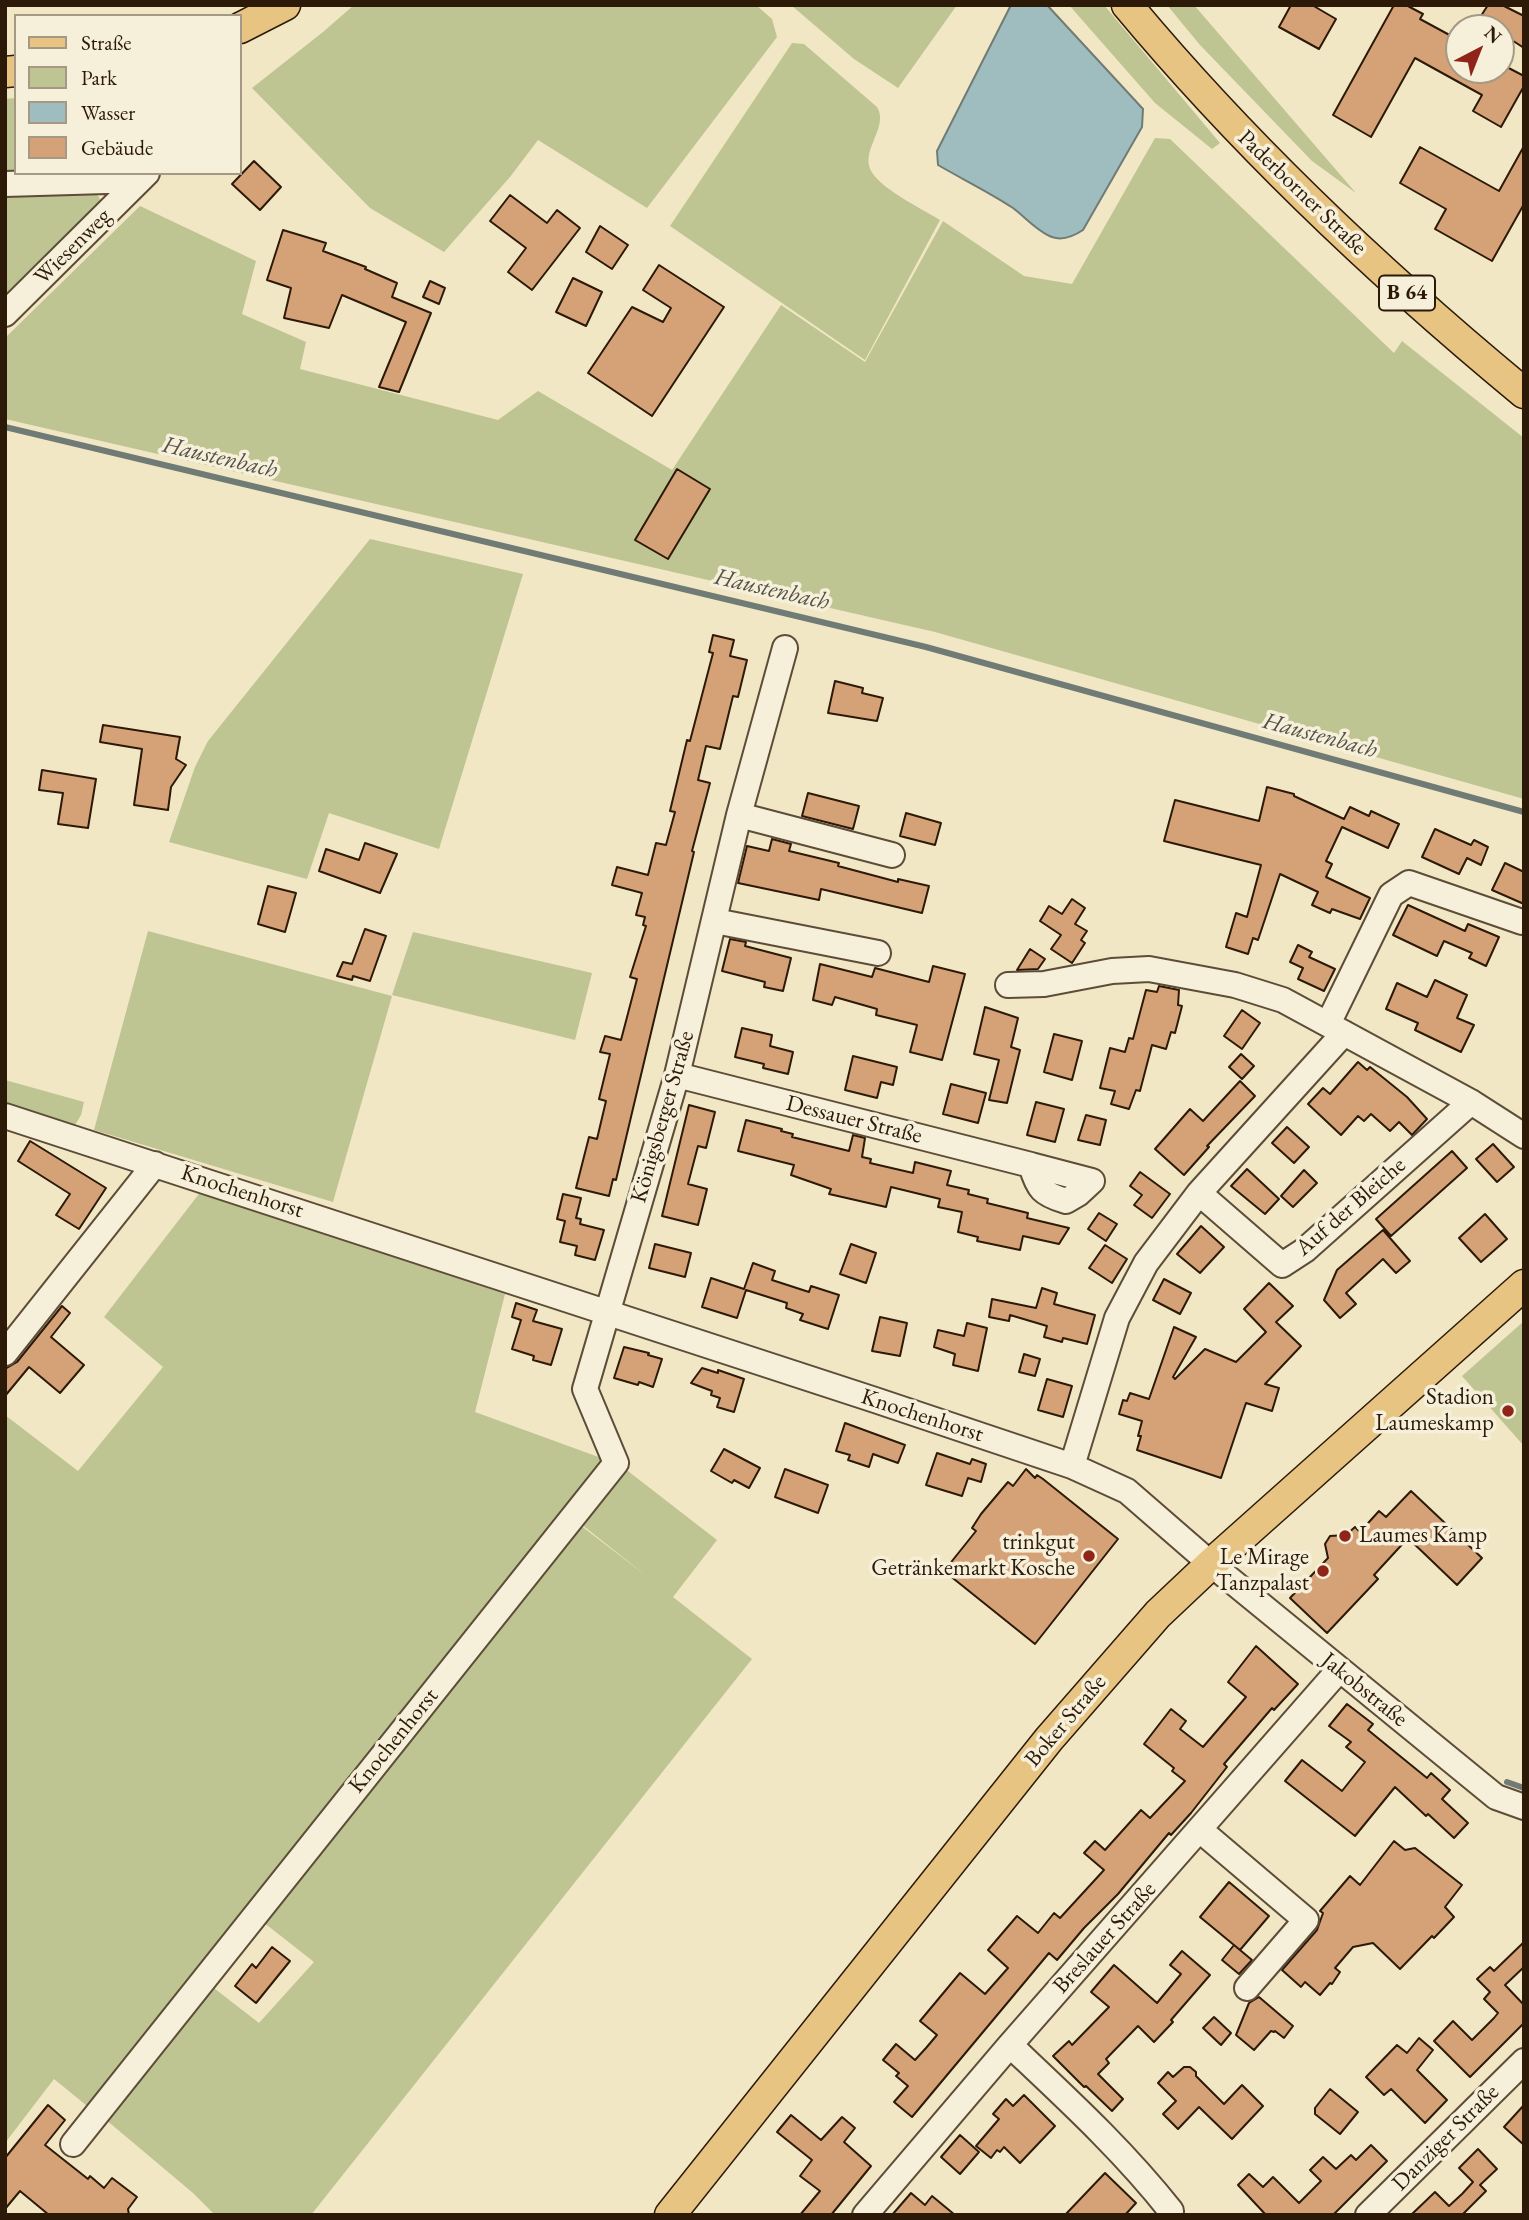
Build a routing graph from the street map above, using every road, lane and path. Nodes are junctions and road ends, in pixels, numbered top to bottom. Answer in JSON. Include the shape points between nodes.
{"nodes":[{"id":1,"x":285,"y":5,"type":"edge"},
{"id":2,"x":1127,"y":5,"type":"edge"},
{"id":3,"x":242,"y":27,"type":"edge"},
{"id":4,"x":143,"y":176,"type":"edge"},
{"id":5,"x":5,"y":184,"type":"edge"},
{"id":6,"x":5,"y":314,"type":"edge"},
{"id":7,"x":1524,"y":393,"type":"edge"},
{"id":8,"x":785,"y":648,"type":"dead end"},
{"id":9,"x":739,"y":815,"type":"junction"},
{"id":10,"x":892,"y":855,"type":"dead end"},
{"id":11,"x":715,"y":920,"type":"junction"},
{"id":12,"x":1522,"y":922,"type":"dead end"},
{"id":13,"x":878,"y":953,"type":"dead end"},
{"id":14,"x":1008,"y":985,"type":"dead end"},
{"id":15,"x":1336,"y":1029,"type":"junction"},
{"id":16,"x":677,"y":1075,"type":"junction"},
{"id":17,"x":1471,"y":1102,"type":"junction"},
{"id":18,"x":5,"y":1116,"type":"edge"},
{"id":19,"x":1524,"y":1136,"type":"edge"},
{"id":20,"x":155,"y":1164,"type":"junction"},
{"id":21,"x":1031,"y":1165,"type":"dead end"},
{"id":22,"x":1199,"y":1193,"type":"junction"},
{"id":23,"x":1524,"y":1285,"type":"edge"},
{"id":24,"x":608,"y":1314,"type":"junction"},
{"id":25,"x":5,"y":1353,"type":"edge"},
{"id":26,"x":1072,"y":1466,"type":"junction"},
{"id":27,"x":1211,"y":1564,"type":"junction"},
{"id":28,"x":1339,"y":1670,"type":"junction"},
{"id":29,"x":1524,"y":1807,"type":"edge"},
{"id":30,"x":1200,"y":1830,"type":"junction"},
{"id":31,"x":1247,"y":1988,"type":"dead end"},
{"id":32,"x":1010,"y":2045,"type":"junction"},
{"id":33,"x":1524,"y":2061,"type":"edge"},
{"id":34,"x":73,"y":2144,"type":"dead end"},
{"id":35,"x":1171,"y":2211,"type":"dead end"},
{"id":36,"x":670,"y":2215,"type":"edge"},
{"id":37,"x":865,"y":2215,"type":"edge"},
{"id":38,"x":1368,"y":2215,"type":"edge"}],
"edges":[{"from":1,"to":3,"type":"main road"},
{"from":2,"to":7,"type":"main road","name":"Paderborner Straße","number":"B 64","via":[[1294,188]]},
{"from":4,"to":5,"type":"street","name":"Wiesenweg"},
{"from":4,"to":6,"type":"street","name":"Wiesenweg"},
{"from":8,"to":9,"type":"street","name":"Königsberger Straße"},
{"from":9,"to":10,"type":"street"},
{"from":9,"to":11,"type":"street","name":"Königsberger Straße"},
{"from":11,"to":13,"type":"street"},
{"from":11,"to":16,"type":"street","name":"Königsberger Straße"},
{"from":12,"to":15,"type":"street","via":[[1409,883],[1391,895]]},
{"from":14,"to":15,"type":"street","via":[[1149,969],[1283,999]]},
{"from":15,"to":17,"type":"street"},
{"from":15,"to":22,"type":"street"},
{"from":16,"to":21,"type":"street","name":"Dessauer Straße"},
{"from":16,"to":24,"type":"street","name":"Königsberger Straße"},
{"from":17,"to":19,"type":"street"},
{"from":17,"to":22,"type":"street","name":"Auf der Bleiche","via":[[1305,1250],[1282,1265]]},
{"from":18,"to":20,"type":"street","name":"Knochenhorst"},
{"from":20,"to":24,"type":"street","name":"Knochenhorst"},
{"from":20,"to":25,"type":"street","name":"Knochenhorst"},
{"from":22,"to":26,"type":"street","via":[[1146,1263],[1117,1318]]},
{"from":23,"to":27,"type":"main road","name":"Boker Straße"},
{"from":24,"to":26,"type":"street","name":"Knochenhorst"},
{"from":24,"to":34,"type":"street","name":"Knochenhorst","via":[[585,1389],[616,1463]]},
{"from":26,"to":27,"type":"street","name":"Knochenhorst","via":[[1127,1491]]},
{"from":27,"to":28,"type":"street","name":"Jakobstraße"},
{"from":27,"to":36,"type":"main road","name":"Boker Straße","via":[[1158,1615],[1049,1739]]},
{"from":28,"to":29,"type":"street","name":"Jakobstraße","via":[[1496,1797]]},
{"from":28,"to":30,"type":"street","name":"Breslauer Straße"},
{"from":30,"to":31,"type":"street","via":[[1306,1920]]},
{"from":30,"to":32,"type":"street","name":"Breslauer Straße"},
{"from":32,"to":35,"type":"street","via":[[1116,2147]]},
{"from":32,"to":37,"type":"street","name":"Breslauer Straße"},
{"from":33,"to":38,"type":"street","name":"Danziger Straße"}]}
